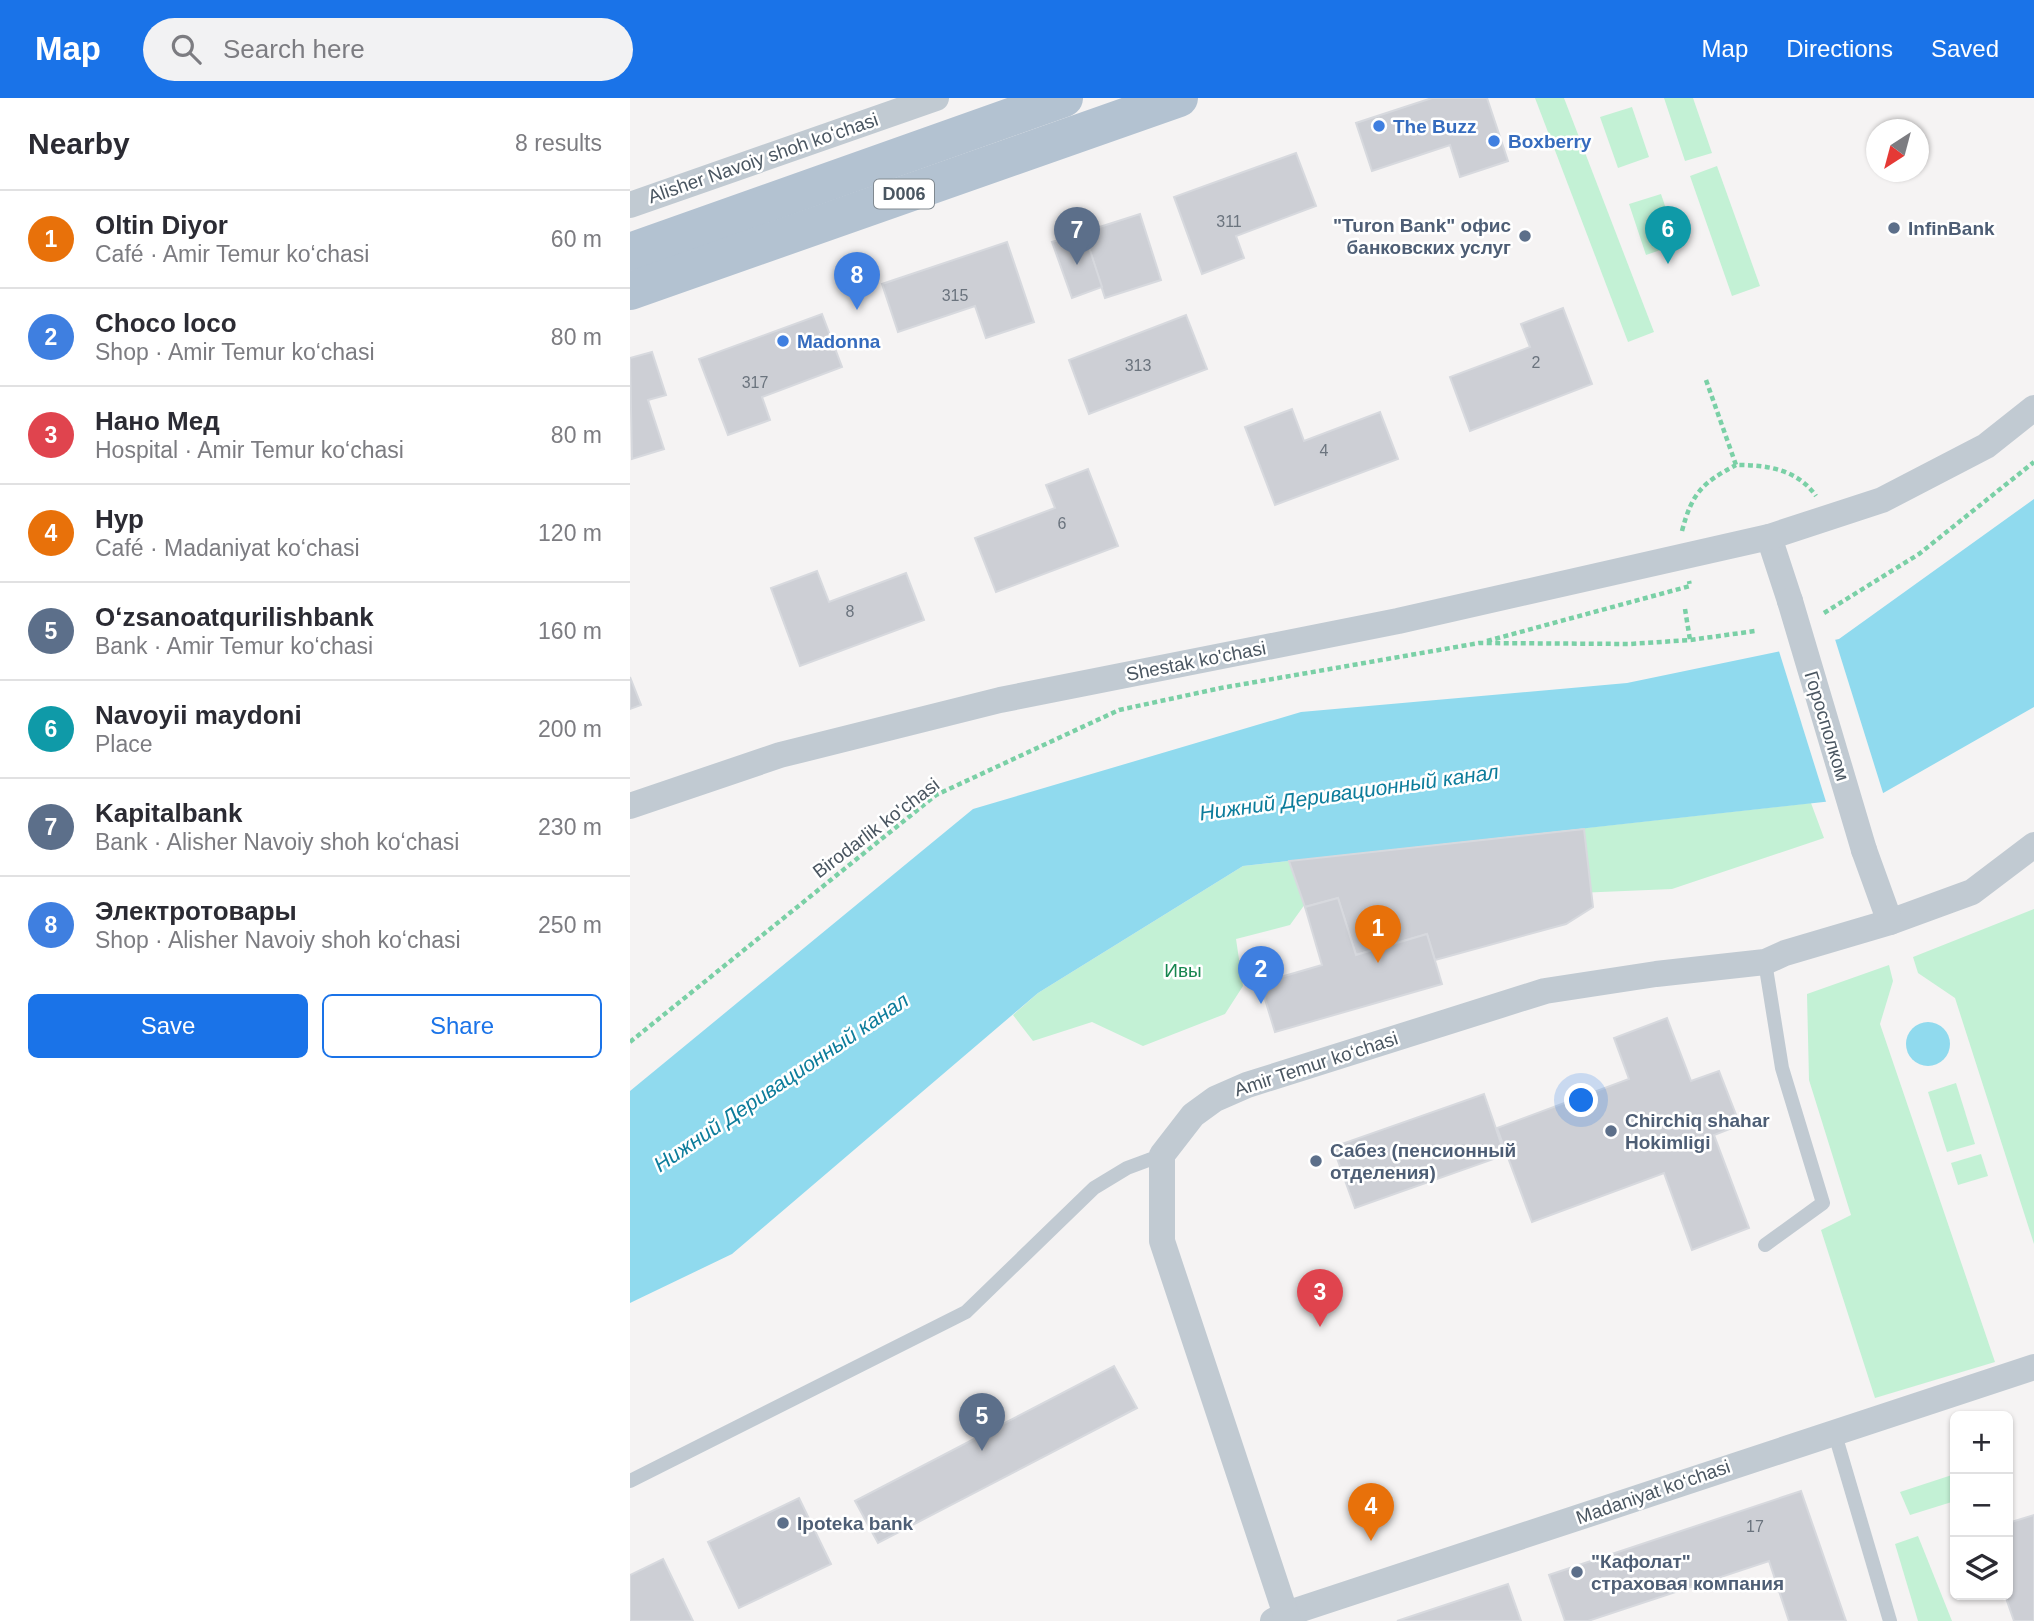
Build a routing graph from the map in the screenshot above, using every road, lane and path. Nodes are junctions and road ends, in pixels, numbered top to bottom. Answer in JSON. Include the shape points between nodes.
{"nodes":[{"id":1,"x":936,"y":98,"type":"edge"},
{"id":2,"x":1064,"y":98,"type":"edge"},
{"id":3,"x":1179,"y":98,"type":"edge"},
{"id":4,"x":630,"y":205,"type":"edge"},
{"id":5,"x":630,"y":252,"type":"edge"},
{"id":6,"x":630,"y":291,"type":"edge"},
{"id":7,"x":1706,"y":380,"type":"dead end"},
{"id":8,"x":2034,"y":408,"type":"edge"},
{"id":9,"x":2034,"y":462,"type":"edge"},
{"id":10,"x":1736,"y":465,"type":"junction"},
{"id":11,"x":1815,"y":493,"type":"dead end"},
{"id":12,"x":1681,"y":534,"type":"dead end"},
{"id":13,"x":1769,"y":537,"type":"junction"},
{"id":14,"x":1690,"y":586,"type":"dead end"},
{"id":15,"x":1685,"y":609,"type":"dead end"},
{"id":16,"x":1824,"y":613,"type":"dead end"},
{"id":17,"x":1755,"y":631,"type":"dead end"},
{"id":18,"x":1690,"y":640,"type":"junction"},
{"id":19,"x":1479,"y":643,"type":"junction"},
{"id":20,"x":630,"y":807,"type":"edge"},
{"id":21,"x":2034,"y":845,"type":"edge"},
{"id":22,"x":1891,"y":922,"type":"junction"},
{"id":23,"x":1765,"y":962,"type":"junction"},
{"id":24,"x":630,"y":1042,"type":"edge"},
{"id":25,"x":1162,"y":1155,"type":"junction"},
{"id":26,"x":1765,"y":1245,"type":"dead end"},
{"id":27,"x":2034,"y":1367,"type":"edge"},
{"id":28,"x":1834,"y":1431,"type":"junction"},
{"id":29,"x":630,"y":1481,"type":"edge"},
{"id":30,"x":1282,"y":1619,"type":"edge"},
{"id":31,"x":1890,"y":1621,"type":"edge"}],
"edges":[{"from":1,"to":4,"type":"street","name":"Alisher Navoiy shoh koʻchasi"},
{"from":2,"to":5,"type":"main road","number":"D006"},
{"from":3,"to":6,"type":"main road","number":"D006"},
{"from":7,"to":10,"type":"path"},
{"from":8,"to":13,"type":"street","name":"Shestak ko'chasi","via":[[1986,446],[1882,500]]},
{"from":9,"to":16,"type":"path","via":[[1919,554]]},
{"from":10,"to":11,"type":"path","via":[[1764,465],[1788,472]]},
{"from":10,"to":12,"type":"path","via":[[1709,479],[1689,502]]},
{"from":13,"to":20,"type":"street","name":"Shestak ko'chasi","via":[[1398,621],[1000,700],[780,755]]},
{"from":13,"to":22,"type":"street","name":"Горосполком","bridge":true,"via":[[1864,850]]},
{"from":14,"to":19,"type":"path"},
{"from":15,"to":18,"type":"path"},
{"from":17,"to":18,"type":"path"},
{"from":18,"to":19,"type":"path"},
{"from":19,"to":24,"type":"path","name":"Birodarlik ko'chasi","via":[[1119,710],[936,795]]},
{"from":21,"to":22,"type":"street","name":"Amir Temur ko‘chasi","via":[[1972,892]]},
{"from":22,"to":23,"type":"street","name":"Amir Temur ko‘chasi"},
{"from":23,"to":25,"type":"street","name":"Amir Temur ko‘chasi","via":[[1545,991],[1247,1085],[1193,1115]]},
{"from":23,"to":26,"type":"lane","via":[[1782,1068],[1824,1203]]},
{"from":25,"to":29,"type":"lane","via":[[1127,1168],[1094,1188],[966,1312]]},
{"from":25,"to":30,"type":"street","via":[[1162,1241]]},
{"from":27,"to":28,"type":"street","name":"Madaniyat ko‘chasi"},
{"from":28,"to":30,"type":"street","name":"Madaniyat ko‘chasi"},
{"from":28,"to":31,"type":"lane"}]}
